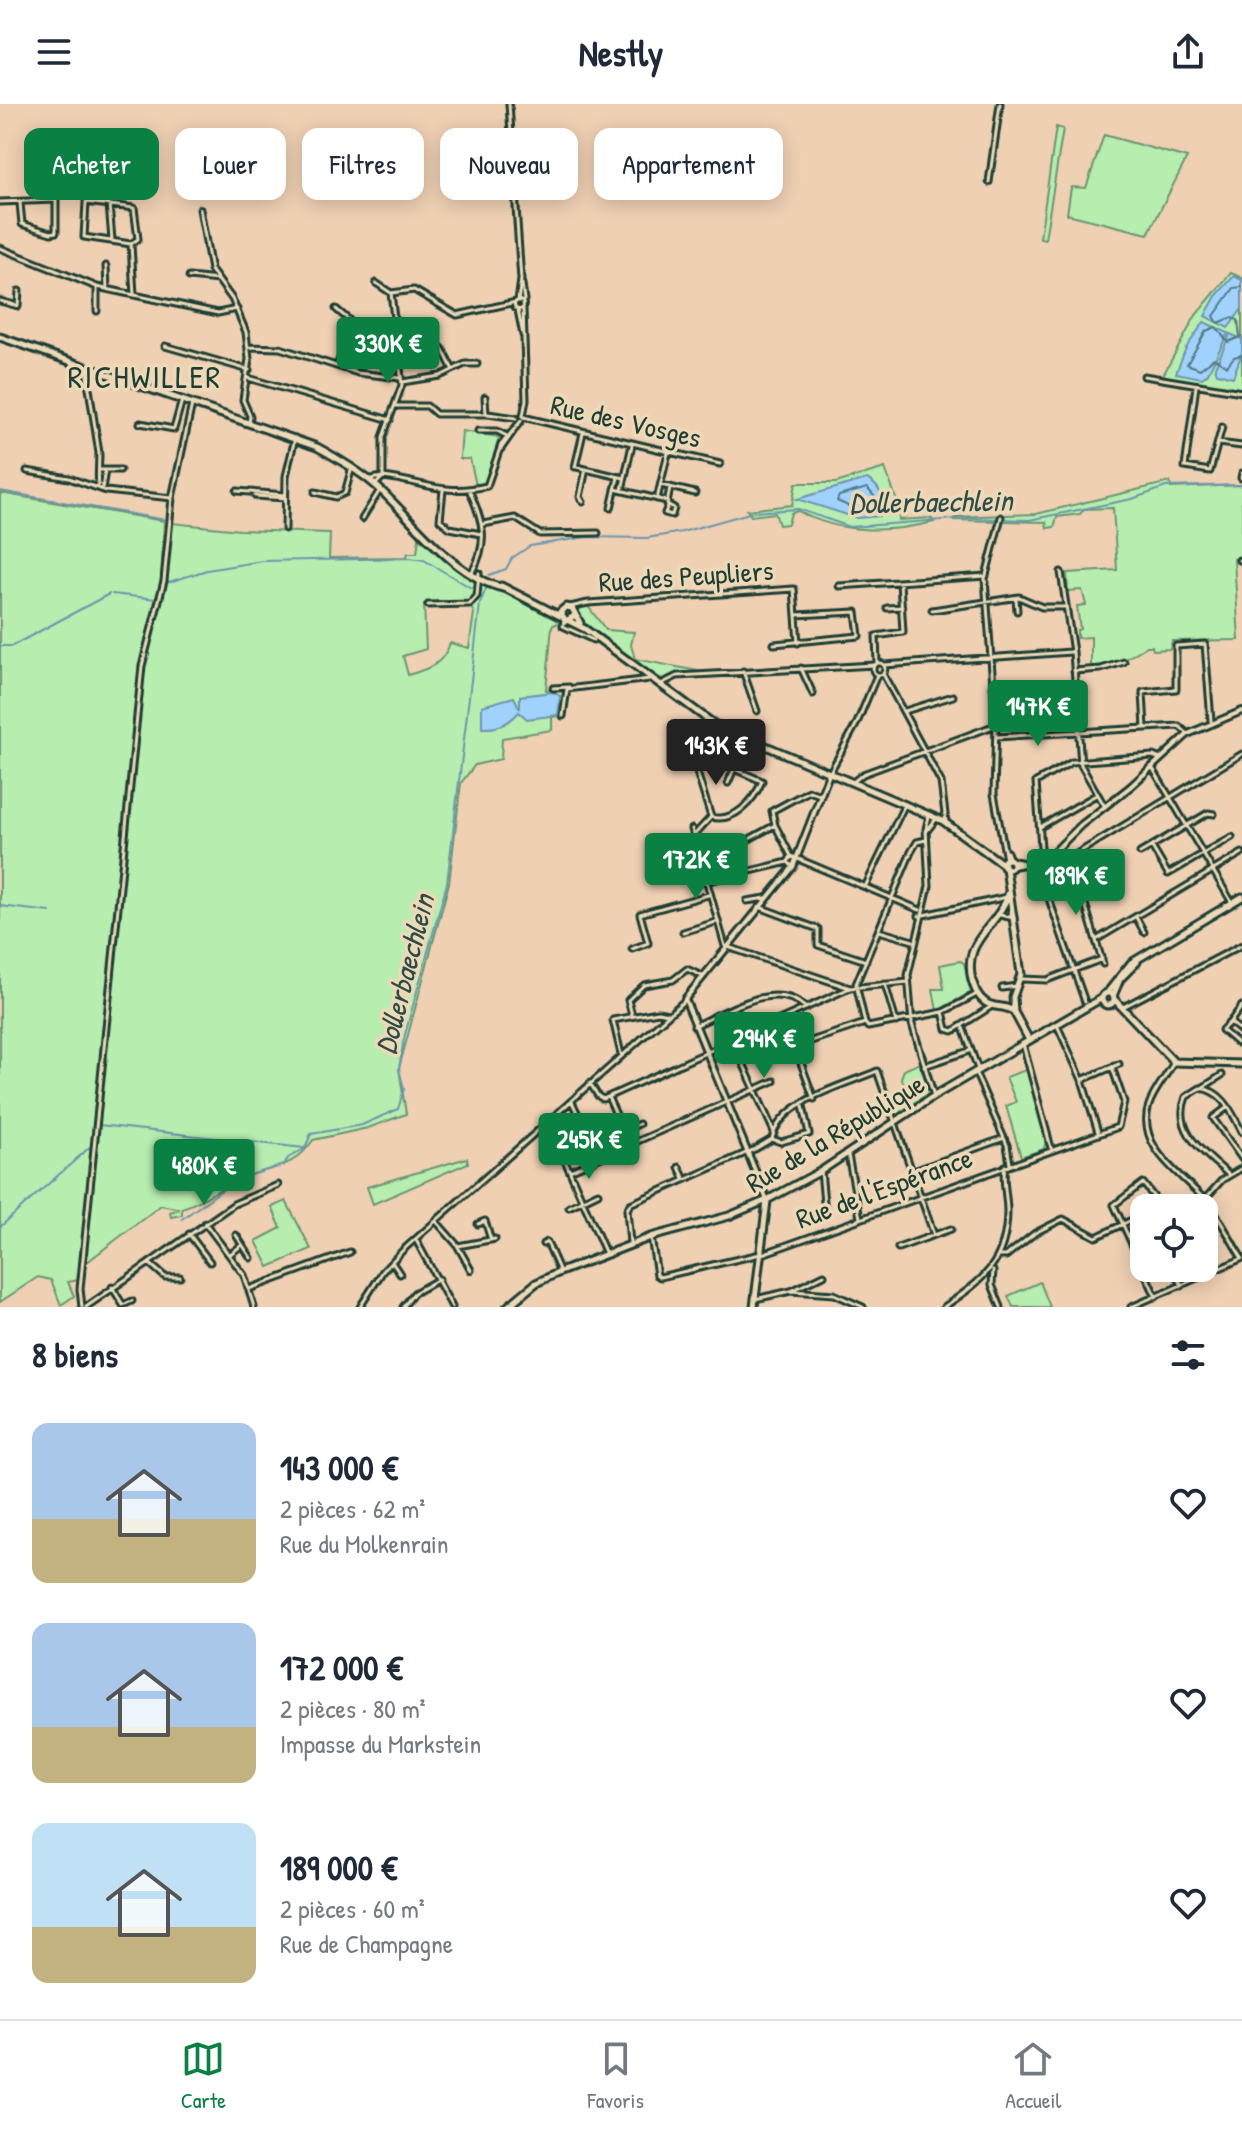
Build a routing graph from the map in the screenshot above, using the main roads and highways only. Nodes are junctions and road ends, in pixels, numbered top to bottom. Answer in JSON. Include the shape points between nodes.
{"nodes":[{"id":1,"x":0,"y":337,"type":"edge"},
{"id":2,"x":547,"y":608,"type":"junction"},
{"id":3,"x":569,"y":615,"type":"junction"},
{"id":4,"x":1008,"y":894,"type":"junction"},
{"id":5,"x":1242,"y":897,"type":"edge"},
{"id":6,"x":1108,"y":999,"type":"junction"},
{"id":7,"x":1014,"y":1012,"type":"junction"},
{"id":8,"x":1026,"y":1042,"type":"junction"},
{"id":9,"x":1242,"y":1064,"type":"edge"},
{"id":10,"x":767,"y":1200,"type":"junction"},
{"id":11,"x":507,"y":1307,"type":"edge"},
{"id":12,"x":752,"y":1307,"type":"edge"}],
"edges":[{"from":1,"to":2,"type":"main road","via":[[295,438],[352,467],[431,541],[475,572]]},
{"from":2,"to":3,"type":"main road"},
{"from":2,"to":3,"type":"main road"},
{"from":3,"to":4,"type":"main road","via":[[714,724],[942,821],[1008,864]]},
{"from":4,"to":7,"type":"main road","via":[[1019,982]]},
{"from":4,"to":7,"type":"main road","via":[[1000,915],[971,953],[969,965],[977,994],[992,1006],[1004,1005]]},
{"from":5,"to":6,"type":"main road","via":[[1142,957]]},
{"from":6,"to":8,"type":"main road","name":"Rue de la République"},
{"from":6,"to":9,"type":"main road","name":"Rue de la République","via":[[1174,1062]]},
{"from":7,"to":8,"type":"main road"},
{"from":8,"to":10,"type":"main road","name":"Rue de la République"},
{"from":10,"to":11,"type":"main road","name":"Rue de la République","via":[[560,1272],[536,1283]]},
{"from":10,"to":12,"type":"main road"}]}
